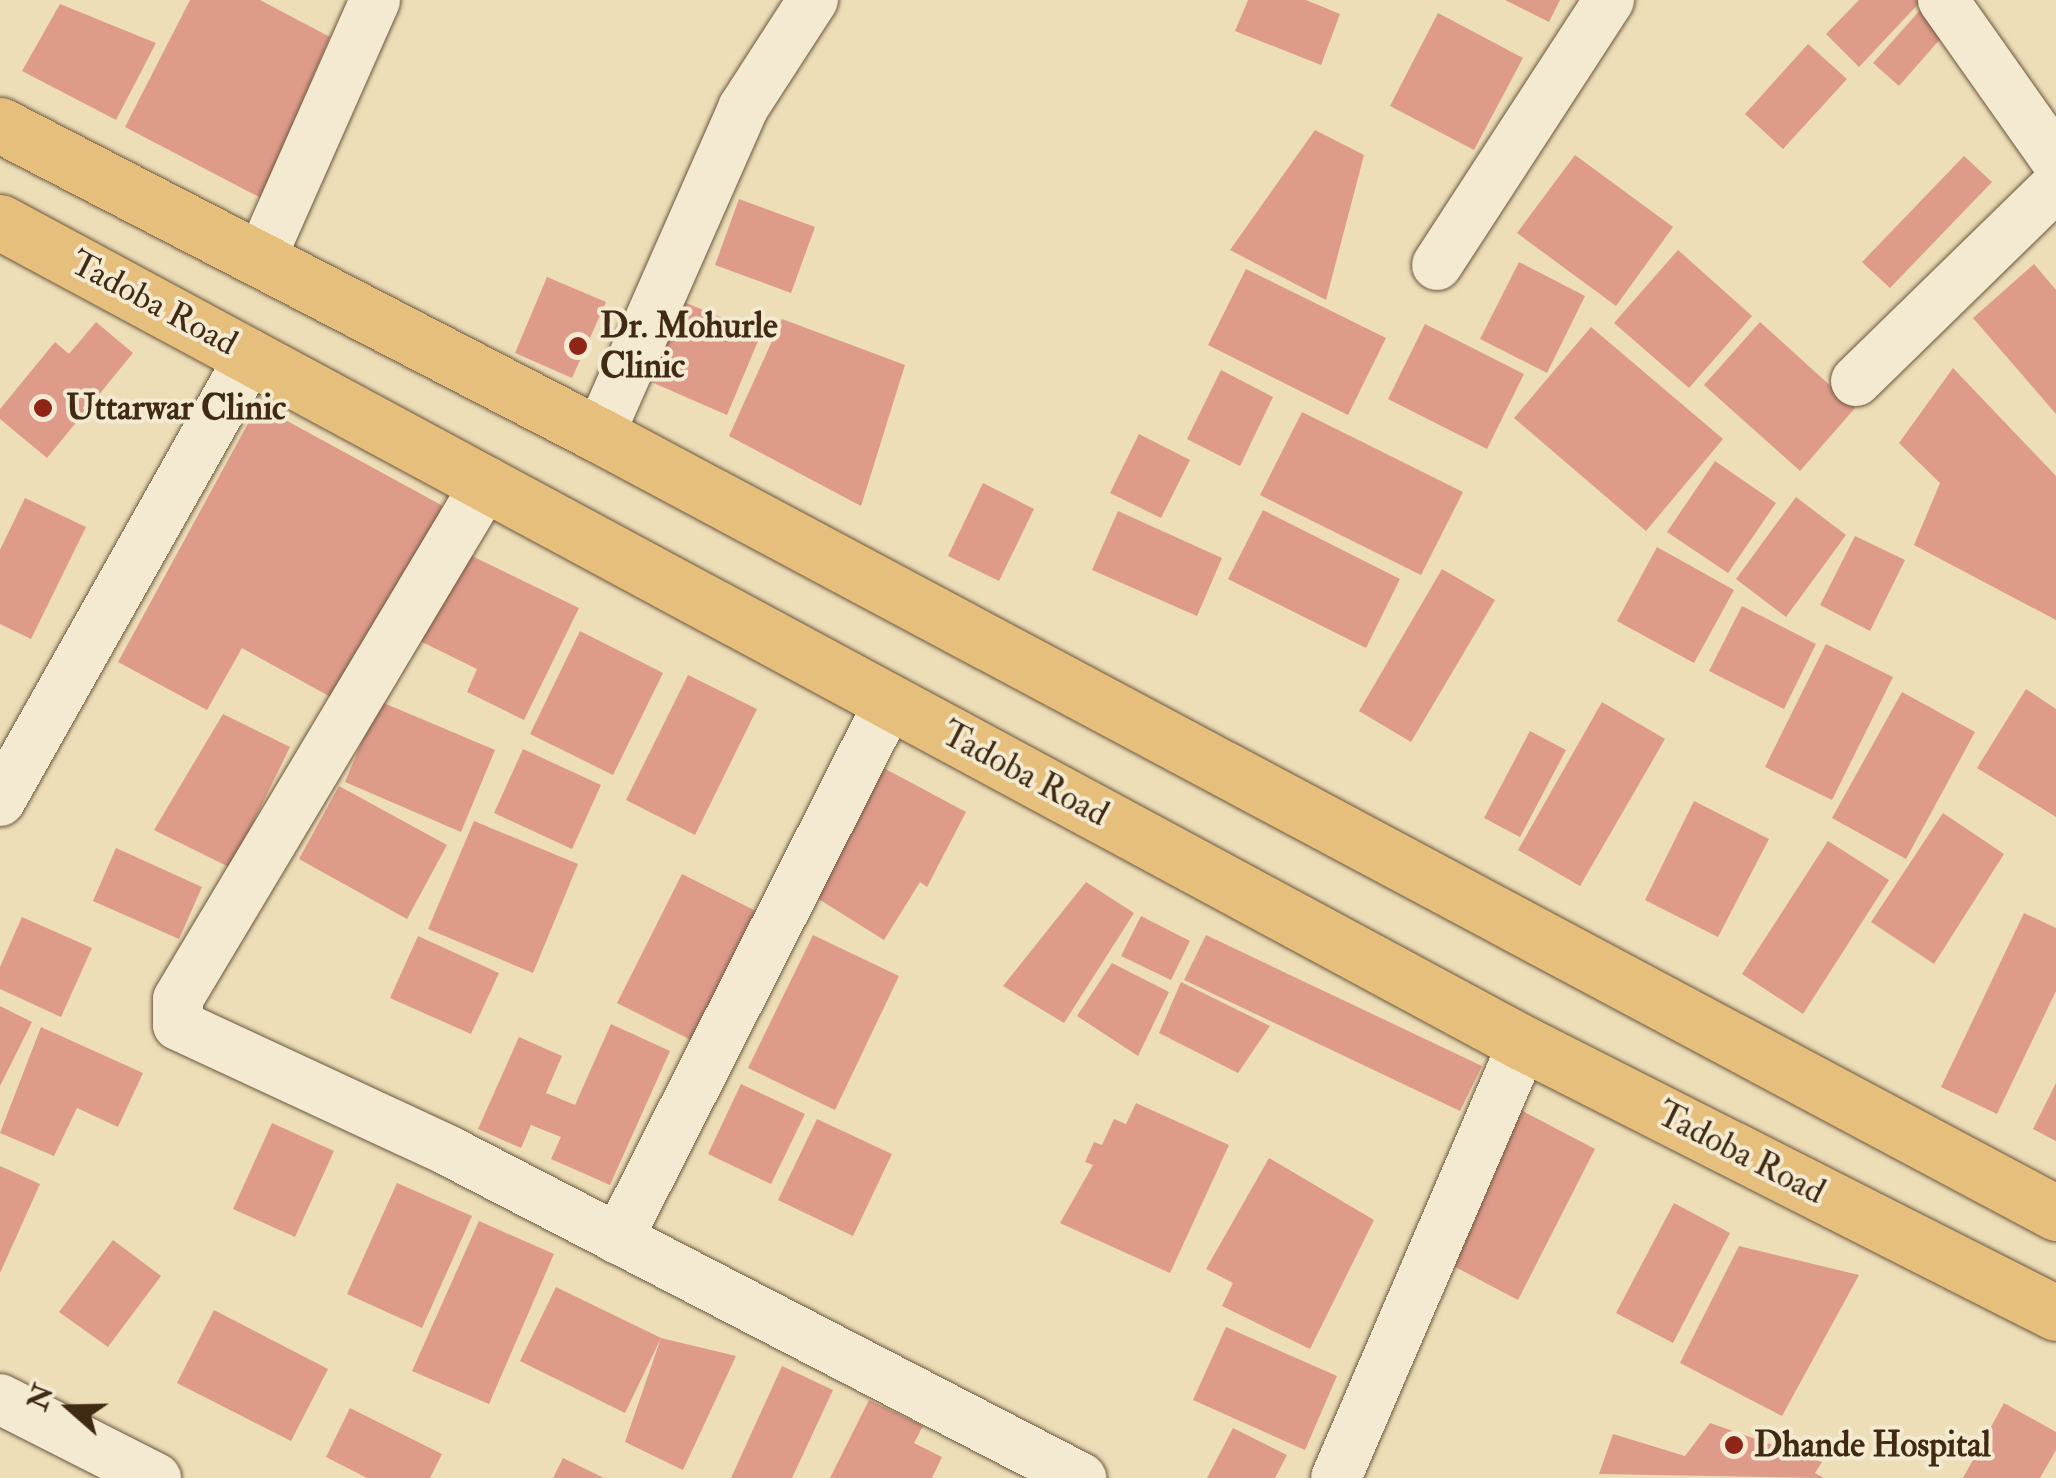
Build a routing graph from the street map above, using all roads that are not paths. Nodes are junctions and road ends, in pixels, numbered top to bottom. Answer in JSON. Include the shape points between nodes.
{"nodes":[{"id":1,"x":375,"y":0,"type":"edge"},
{"id":2,"x":814,"y":0,"type":"edge"},
{"id":3,"x":1609,"y":0,"type":"edge"},
{"id":4,"x":1942,"y":0,"type":"edge"},
{"id":5,"x":0,"y":125,"type":"edge"},
{"id":6,"x":2056,"y":160,"type":"edge"},
{"id":7,"x":2056,"y":186,"type":"edge"},
{"id":8,"x":0,"y":222,"type":"edge"},
{"id":9,"x":260,"y":260,"type":"junction"},
{"id":10,"x":1437,"y":264,"type":"dead end"},
{"id":11,"x":251,"y":355,"type":"junction"},
{"id":12,"x":1856,"y":381,"type":"dead end"},
{"id":13,"x":599,"y":435,"type":"junction"},
{"id":14,"x":488,"y":482,"type":"junction"},
{"id":15,"x":890,"y":702,"type":"junction"},
{"id":16,"x":0,"y":800,"type":"edge"},
{"id":17,"x":1523,"y":1043,"type":"junction"},
{"id":18,"x":2056,"y":1213,"type":"edge"},
{"id":19,"x":618,"y":1239,"type":"junction"},
{"id":20,"x":2056,"y":1314,"type":"edge"},
{"id":21,"x":0,"y":1399,"type":"edge"},
{"id":22,"x":156,"y":1478,"type":"edge"},
{"id":23,"x":1081,"y":1478,"type":"edge"},
{"id":24,"x":1336,"y":1478,"type":"edge"}],
"edges":[{"from":1,"to":9,"type":"street"},
{"from":2,"to":13,"type":"street","via":[[744,108]]},
{"from":3,"to":10,"type":"street"},
{"from":4,"to":6,"type":"street"},
{"from":5,"to":9,"type":"main road"},
{"from":7,"to":12,"type":"street"},
{"from":8,"to":11,"type":"main road","name":"Tadoba Road"},
{"from":9,"to":13,"type":"main road"},
{"from":11,"to":14,"type":"main road","name":"Tadoba Road"},
{"from":11,"to":16,"type":"street"},
{"from":13,"to":18,"type":"main road"},
{"from":14,"to":15,"type":"main road","name":"Tadoba Road"},
{"from":14,"to":19,"type":"street","via":[[178,999],[175,1016],[185,1031],[449,1151]]},
{"from":15,"to":17,"type":"main road","name":"Tadoba Road"},
{"from":15,"to":19,"type":"street"},
{"from":17,"to":20,"type":"main road","name":"Tadoba Road"},
{"from":17,"to":24,"type":"street"},
{"from":19,"to":23,"type":"street"},
{"from":21,"to":22,"type":"street"}]}
